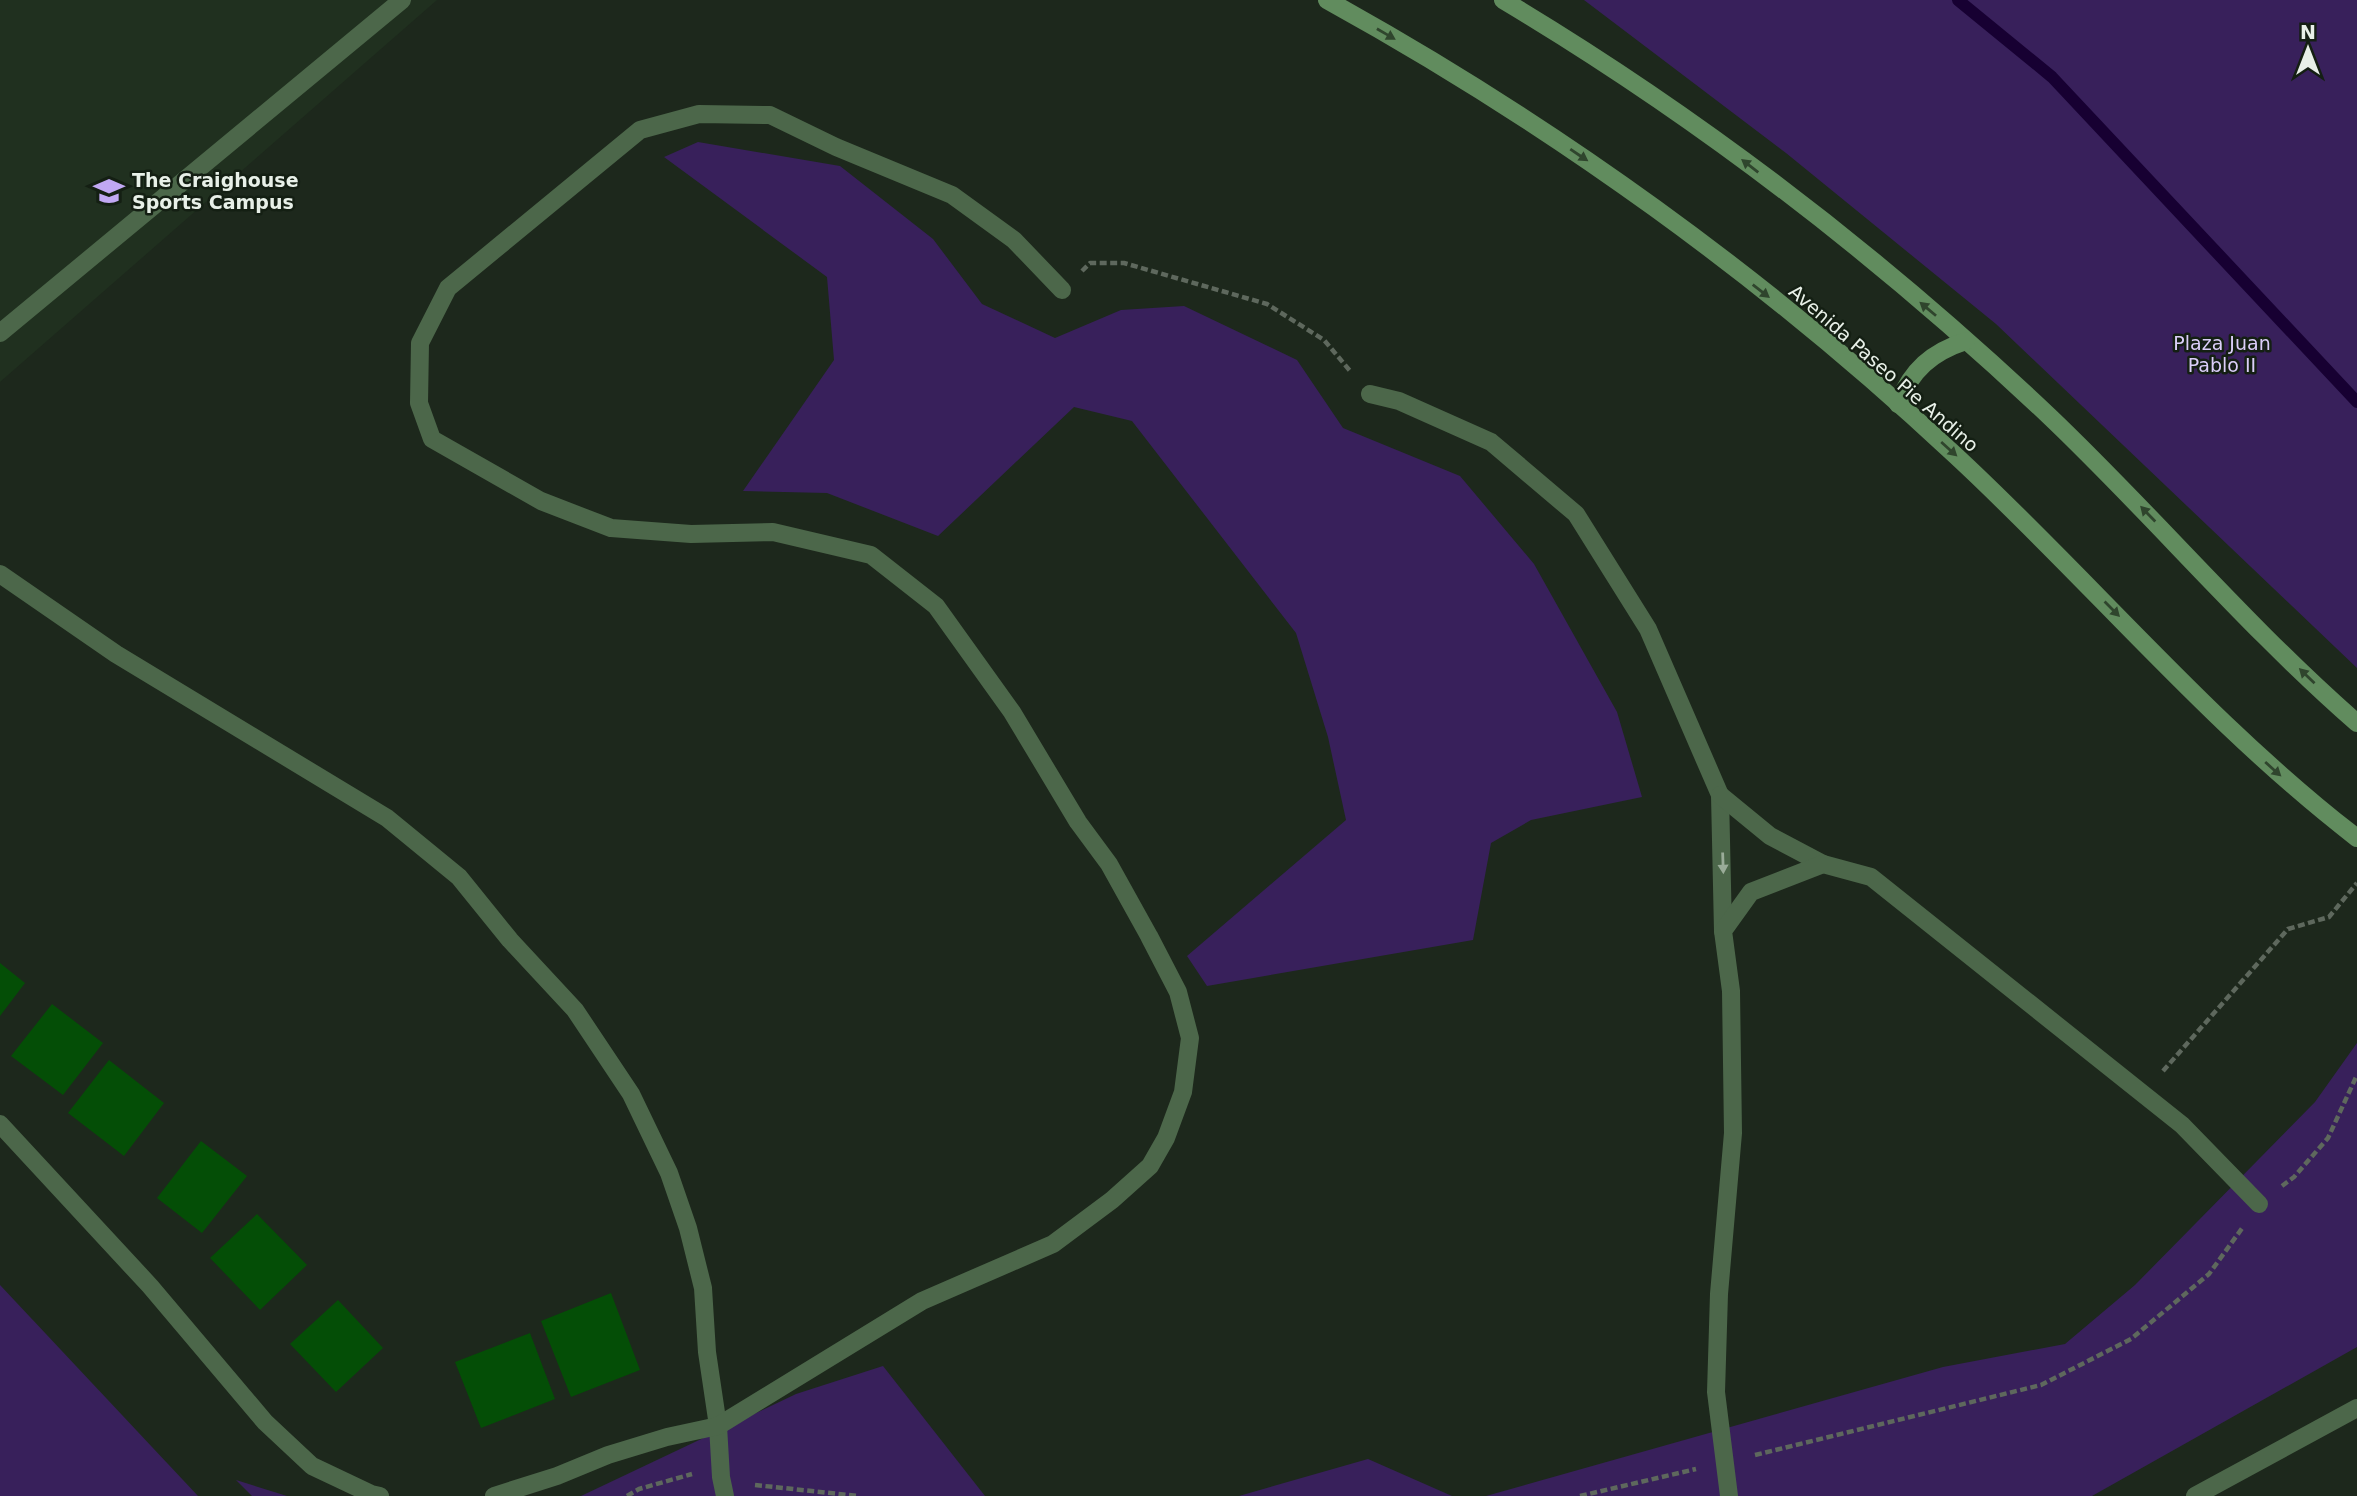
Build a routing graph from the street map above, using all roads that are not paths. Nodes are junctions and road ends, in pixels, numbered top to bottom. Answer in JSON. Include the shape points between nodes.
{"nodes":[{"id":1,"x":402,"y":0,"type":"edge"},
{"id":2,"x":1327,"y":0,"type":"edge"},
{"id":3,"x":1503,"y":0,"type":"edge"},
{"id":4,"x":1062,"y":290,"type":"road end"},
{"id":5,"x":0,"y":333,"type":"edge"},
{"id":6,"x":1966,"y":341,"type":"junction"},
{"id":7,"x":1370,"y":394,"type":"road end"},
{"id":8,"x":1898,"y":404,"type":"junction"},
{"id":9,"x":0,"y":574,"type":"edge"},
{"id":10,"x":2357,"y":723,"type":"edge"},
{"id":11,"x":1720,"y":794,"type":"junction"},
{"id":12,"x":2357,"y":838,"type":"edge"},
{"id":13,"x":1823,"y":864,"type":"junction"},
{"id":14,"x":1723,"y":931,"type":"junction"},
{"id":15,"x":0,"y":1124,"type":"edge"},
{"id":16,"x":2259,"y":1204,"type":"road end"},
{"id":17,"x":2357,"y":1408,"type":"edge"},
{"id":18,"x":718,"y":1426,"type":"junction"},
{"id":19,"x":380,"y":1496,"type":"edge"},
{"id":20,"x":494,"y":1496,"type":"edge"},
{"id":21,"x":725,"y":1496,"type":"edge"},
{"id":22,"x":1729,"y":1496,"type":"edge"},
{"id":23,"x":2195,"y":1496,"type":"edge"}],
"edges":[{"from":1,"to":5,"type":"street"},
{"from":2,"to":8,"type":"main road","name":"Avenida Paseo Pie Andino","one_way":true,"via":[[1516,113],[1615,180],[1782,307]]},
{"from":6,"to":3,"type":"main road","one_way":true,"via":[[1743,160],[1654,96]]},
{"from":4,"to":18,"type":"street","via":[[1014,240],[952,195],[770,115],[699,114],[640,130],[448,288],[420,343],[419,403],[432,439],[541,501],[611,528],[691,534],[773,532],[871,555],[936,606],[1012,712],[1109,864],[1178,992],[1190,1038],[1183,1092],[1150,1166],[1053,1244],[922,1301]]},
{"from":6,"to":8,"type":"main road","via":[[1922,364]]},
{"from":10,"to":6,"type":"main road","one_way":true,"via":[[2290,661],[2127,492]]},
{"from":7,"to":11,"type":"street","via":[[1399,401],[1491,442],[1576,514],[1648,629]]},
{"from":8,"to":12,"type":"main road","name":"Avenida Paseo Pie Andino","one_way":true,"via":[[2010,506],[2256,753]]},
{"from":9,"to":18,"type":"street","via":[[138,669],[387,818],[459,877],[575,1010],[631,1094],[688,1228],[703,1288]]},
{"from":11,"to":13,"type":"street","via":[[1770,836]]},
{"from":11,"to":14,"type":"street","one_way":true},
{"from":13,"to":14,"type":"street","via":[[1751,891]]},
{"from":13,"to":16,"type":"street","via":[[1871,877],[2182,1125]]},
{"from":14,"to":22,"type":"street","via":[[1731,990],[1733,1133],[1716,1392]]},
{"from":15,"to":19,"type":"street","via":[[150,1286],[265,1422],[312,1466]]},
{"from":17,"to":23,"type":"street"},
{"from":18,"to":20,"type":"street","via":[[620,1451]]},
{"from":18,"to":21,"type":"street"}]}
